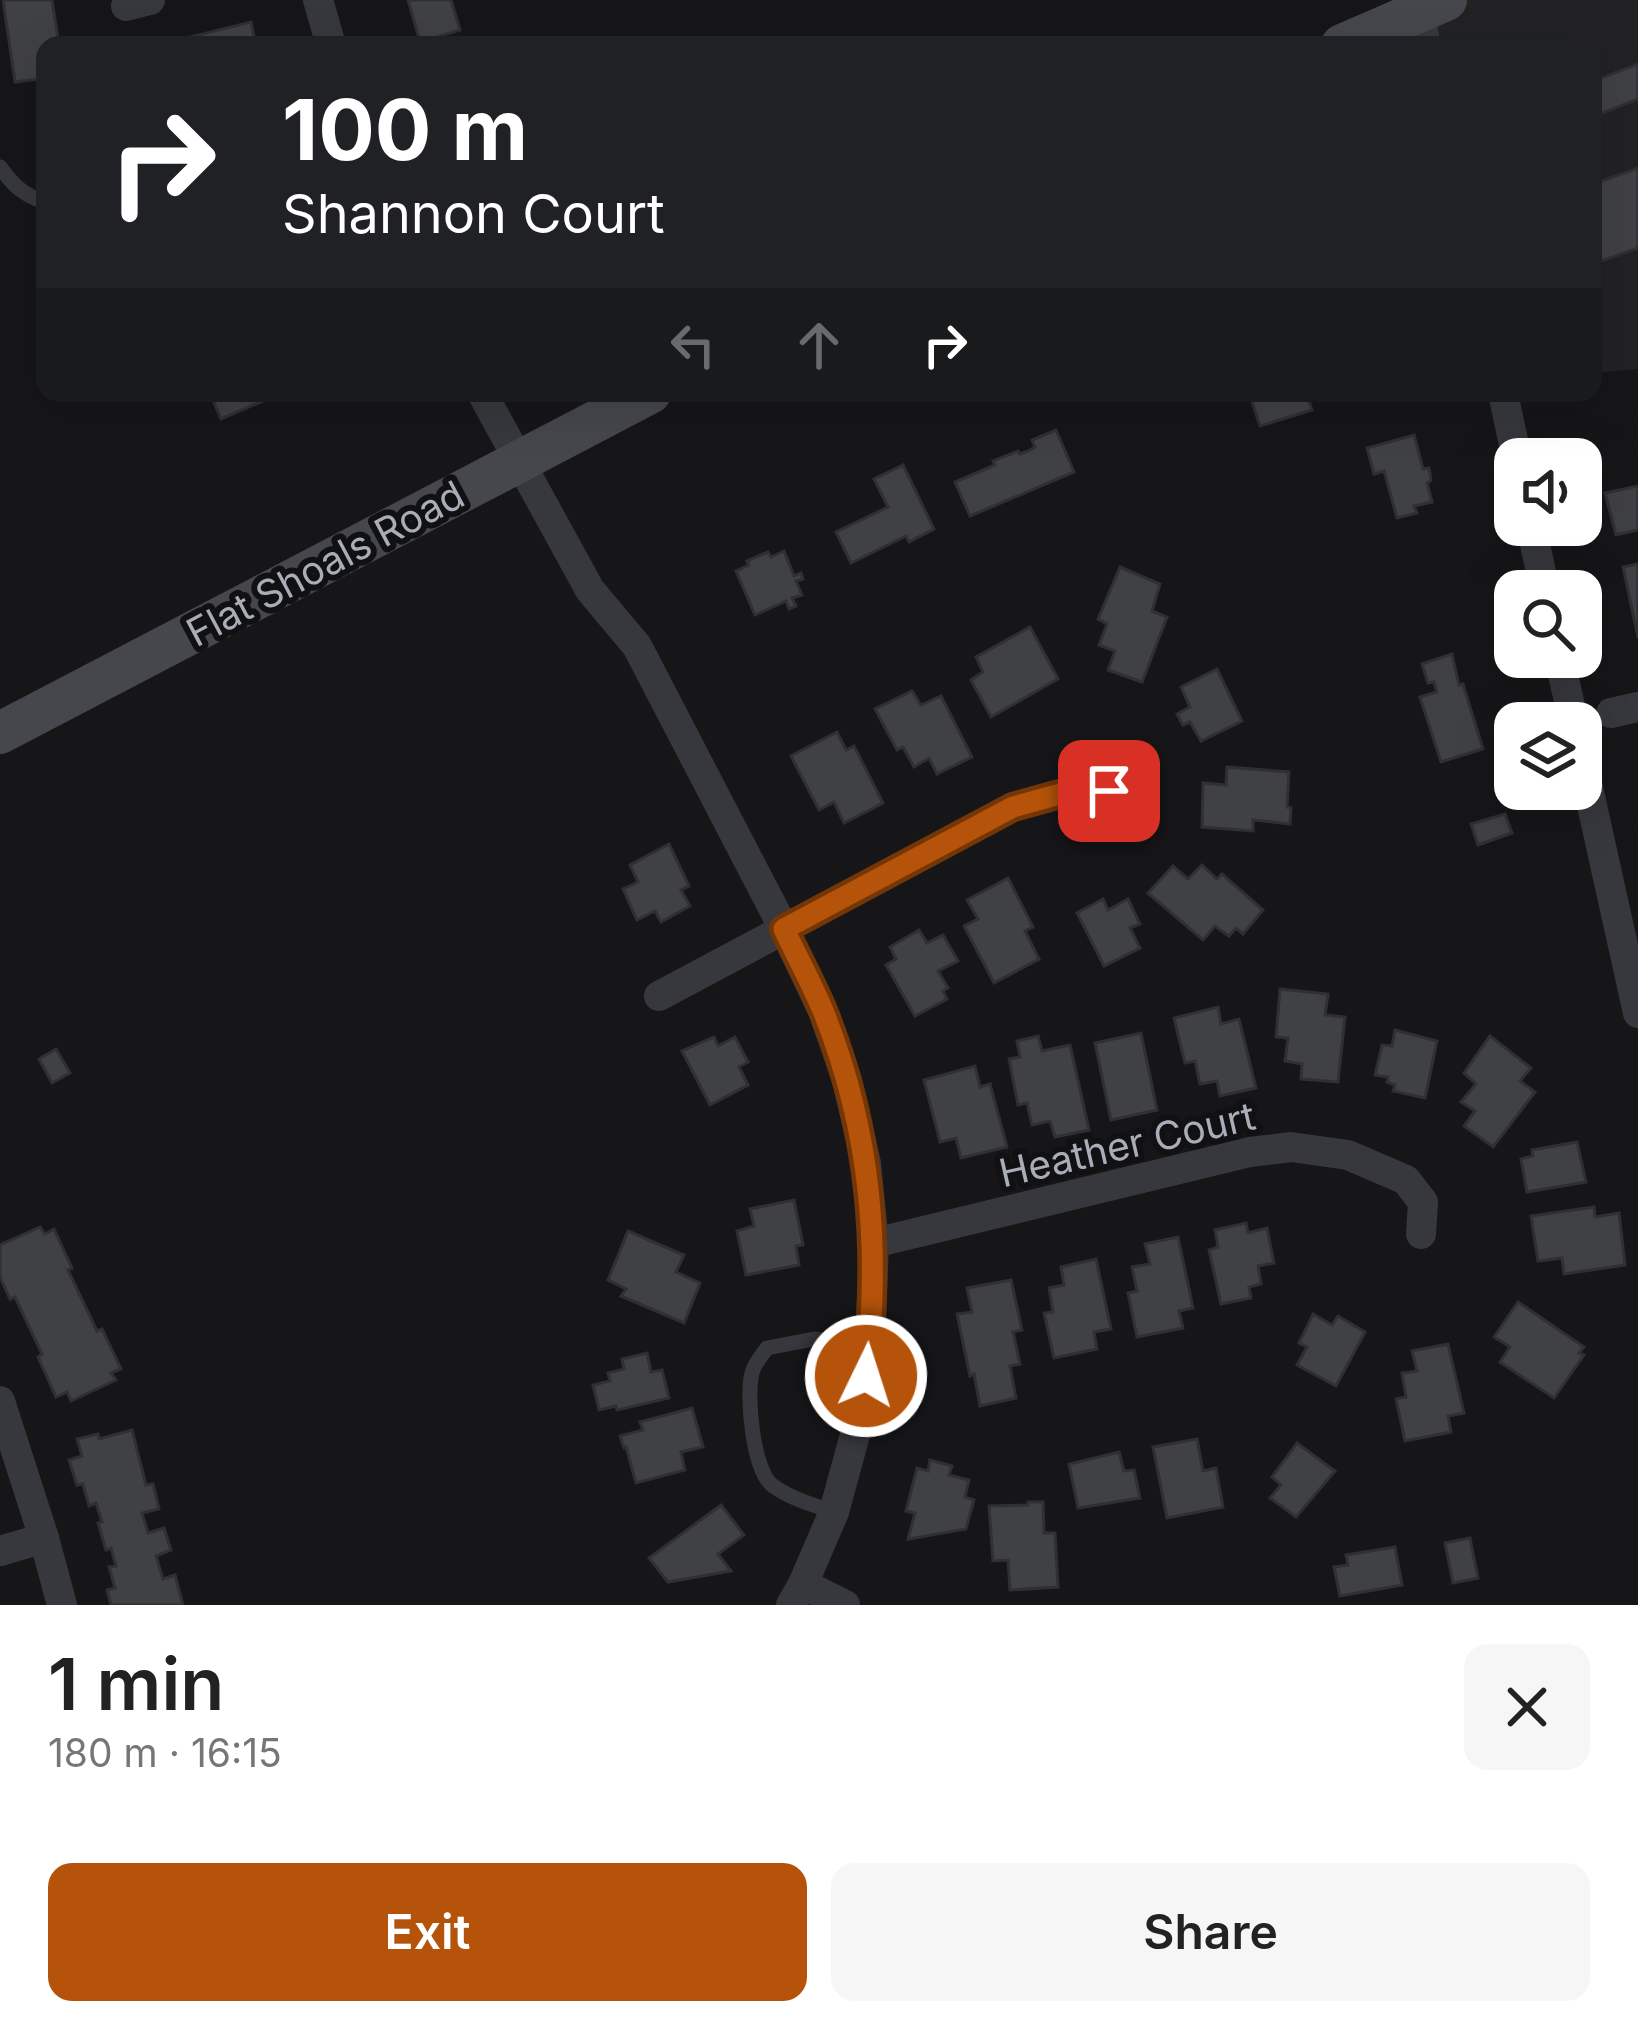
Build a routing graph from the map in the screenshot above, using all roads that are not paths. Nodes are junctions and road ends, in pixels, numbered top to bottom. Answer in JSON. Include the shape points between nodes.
{"nodes":[{"id":1,"x":318,"y":0,"type":"edge"},
{"id":2,"x":1427,"y":14,"type":"edge"},
{"id":3,"x":328,"y":36,"type":"edge"},
{"id":4,"x":1367,"y":36,"type":"edge"},
{"id":5,"x":0,"y":167,"type":"edge"},
{"id":6,"x":36,"y":199,"type":"edge"},
{"id":7,"x":487,"y":402,"type":"edge"},
{"id":8,"x":633,"y":402,"type":"edge"},
{"id":9,"x":1504,"y":402,"type":"edge"},
{"id":10,"x":1512,"y":438,"type":"edge"},
{"id":11,"x":518,"y":462,"type":"junction"},
{"id":12,"x":0,"y":733,"type":"edge"},
{"id":13,"x":1109,"y":791,"type":"dead end"},
{"id":14,"x":1593,"y":810,"type":"edge"},
{"id":15,"x":784,"y":929,"type":"junction"},
{"id":16,"x":659,"y":996,"type":"dead end"},
{"id":17,"x":1638,"y":1013,"type":"edge"},
{"id":18,"x":1421,"y":1234,"type":"dead end"},
{"id":19,"x":874,"y":1243,"type":"junction"},
{"id":20,"x":870,"y":1347,"type":"junction"},
{"id":21,"x":0,"y":1401,"type":"edge"},
{"id":22,"x":834,"y":1512,"type":"junction"},
{"id":23,"x":44,"y":1538,"type":"junction"},
{"id":24,"x":0,"y":1551,"type":"edge"},
{"id":25,"x":797,"y":1594,"type":"edge"},
{"id":26,"x":62,"y":1605,"type":"edge"},
{"id":27,"x":845,"y":1605,"type":"edge"}],
"edges":[{"from":1,"to":3,"type":"street"},
{"from":2,"to":4,"type":"street"},
{"from":5,"to":6,"type":"lane"},
{"from":7,"to":11,"type":"street"},
{"from":8,"to":11,"type":"street","name":"Flat Shoals Road"},
{"from":9,"to":10,"type":"street"},
{"from":11,"to":12,"type":"street","name":"Flat Shoals Road"},
{"from":11,"to":15,"type":"street","via":[[590,590],[637,646]]},
{"from":13,"to":15,"type":"street","via":[[1013,807]]},
{"from":14,"to":17,"type":"street"},
{"from":15,"to":16,"type":"street"},
{"from":15,"to":19,"type":"street","via":[[847,1080]]},
{"from":18,"to":19,"type":"street","name":"Heather Court","via":[[1424,1202],[1406,1180],[1348,1154],[1291,1147]]},
{"from":19,"to":20,"type":"street"},
{"from":20,"to":22,"type":"street"},
{"from":20,"to":22,"type":"lane","via":[[814,1340],[767,1348],[752,1371],[756,1455],[767,1482]]},
{"from":21,"to":23,"type":"street"},
{"from":22,"to":25,"type":"street"},
{"from":23,"to":24,"type":"street"},
{"from":23,"to":26,"type":"street"},
{"from":25,"to":27,"type":"street"}]}
